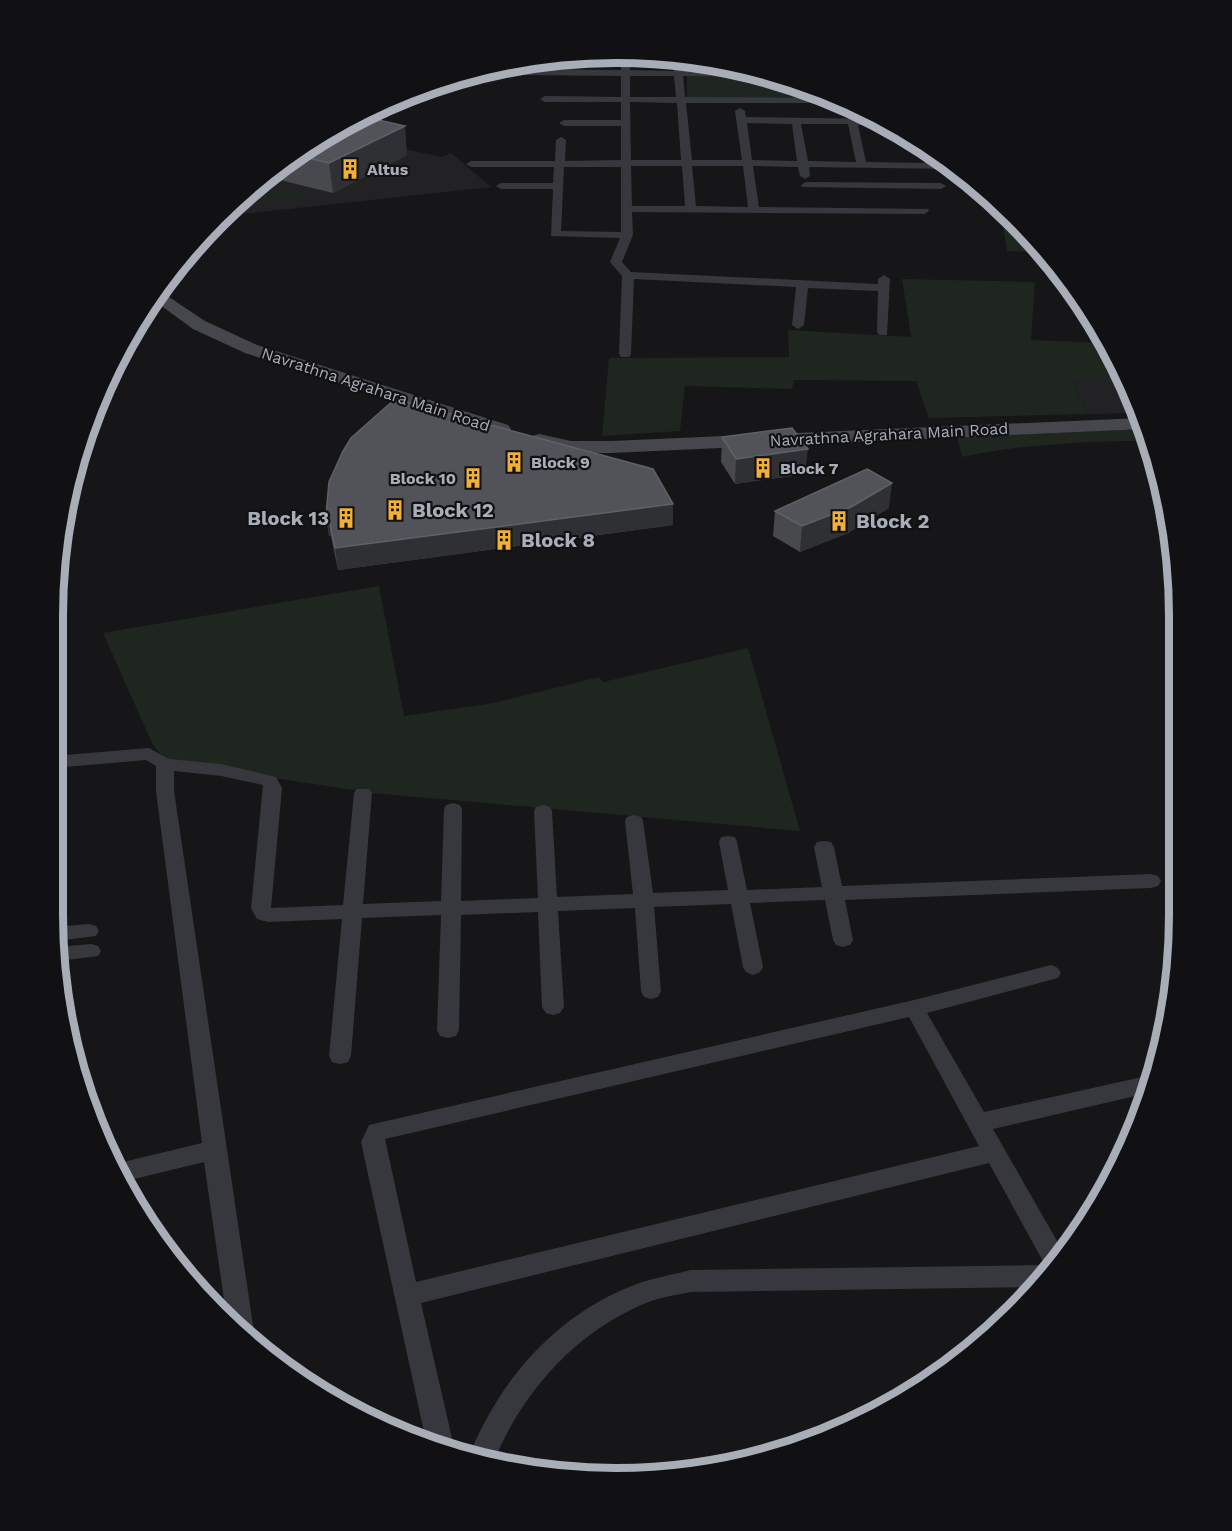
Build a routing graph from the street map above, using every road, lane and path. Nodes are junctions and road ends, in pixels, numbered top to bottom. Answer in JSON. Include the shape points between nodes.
{"nodes":[{"id":1,"x":625,"y":63,"type":"edge"},
{"id":2,"x":678,"y":67,"type":"edge"},
{"id":3,"x":708,"y":71,"type":"edge"},
{"id":4,"x":525,"y":72,"type":"dead end"},
{"id":5,"x":626,"y":73,"type":"junction"},
{"id":6,"x":678,"y":73,"type":"junction"},
{"id":7,"x":553,"y":88,"type":"junction"},
{"id":8,"x":626,"y":99,"type":"junction"},
{"id":9,"x":681,"y":99,"type":"junction"},
{"id":10,"x":738,"y":100,"type":"junction"},
{"id":11,"x":817,"y":101,"type":"edge"},
{"id":12,"x":741,"y":120,"type":"junction"},
{"id":13,"x":796,"y":121,"type":"junction"},
{"id":14,"x":852,"y":121,"type":"junction"},
{"id":15,"x":863,"y":121,"type":"edge"},
{"id":16,"x":564,"y":123,"type":"dead end"},
{"id":17,"x":577,"y":123,"type":"junction"},
{"id":18,"x":626,"y":123,"type":"junction"},
{"id":19,"x":576,"y":137,"type":"dead end"},
{"id":20,"x":561,"y":140,"type":"dead end"},
{"id":21,"x":928,"y":160,"type":"edge"},
{"id":22,"x":627,"y":163,"type":"junction"},
{"id":23,"x":688,"y":163,"type":"junction"},
{"id":24,"x":748,"y":163,"type":"junction"},
{"id":25,"x":471,"y":164,"type":"dead end"},
{"id":26,"x":560,"y":164,"type":"junction"},
{"id":27,"x":804,"y":164,"type":"junction"},
{"id":28,"x":862,"y":166,"type":"junction"},
{"id":29,"x":931,"y":167,"type":"junction"},
{"id":30,"x":939,"y":167,"type":"edge"},
{"id":31,"x":501,"y":186,"type":"dead end"},
{"id":32,"x":558,"y":186,"type":"junction"},
{"id":33,"x":941,"y":186,"type":"dead end"},
{"id":34,"x":807,"y":197,"type":"junction"},
{"id":35,"x":627,"y":209,"type":"junction"},
{"id":36,"x":691,"y":209,"type":"junction"},
{"id":37,"x":754,"y":210,"type":"junction"},
{"id":38,"x":924,"y":211,"type":"dead end"},
{"id":39,"x":627,"y":235,"type":"junction"},
{"id":40,"x":628,"y":275,"type":"junction"},
{"id":41,"x":802,"y":284,"type":"junction"},
{"id":42,"x":168,"y":291,"type":"edge"},
{"id":43,"x":163,"y":300,"type":"edge"},
{"id":44,"x":798,"y":325,"type":"dead end"},
{"id":45,"x":884,"y":332,"type":"dead end"},
{"id":46,"x":625,"y":354,"type":"dead end"},
{"id":47,"x":335,"y":373,"type":"junction"},
{"id":48,"x":1132,"y":417,"type":"edge"},
{"id":49,"x":1135,"y":424,"type":"edge"},
{"id":50,"x":521,"y":430,"type":"junction"},
{"id":51,"x":63,"y":761,"type":"edge"},
{"id":52,"x":165,"y":764,"type":"junction"},
{"id":53,"x":363,"y":793,"type":"dead end"},
{"id":54,"x":453,"y":808,"type":"dead end"},
{"id":55,"x":543,"y":811,"type":"dead end"},
{"id":56,"x":634,"y":821,"type":"dead end"},
{"id":57,"x":728,"y":842,"type":"dead end"},
{"id":58,"x":824,"y":847,"type":"dead end"},
{"id":59,"x":1151,"y":881,"type":"dead end"},
{"id":60,"x":835,"y":893,"type":"junction"},
{"id":61,"x":739,"y":897,"type":"junction"},
{"id":62,"x":644,"y":900,"type":"junction"},
{"id":63,"x":547,"y":904,"type":"junction"},
{"id":64,"x":452,"y":908,"type":"junction"},
{"id":65,"x":352,"y":912,"type":"junction"},
{"id":66,"x":64,"y":936,"type":"edge"},
{"id":67,"x":843,"y":940,"type":"dead end"},
{"id":68,"x":64,"y":952,"type":"edge"},
{"id":69,"x":753,"y":967,"type":"dead end"},
{"id":70,"x":1051,"y":973,"type":"dead end"},
{"id":71,"x":651,"y":991,"type":"dead end"},
{"id":72,"x":554,"y":1007,"type":"dead end"},
{"id":73,"x":914,"y":1008,"type":"junction"},
{"id":74,"x":448,"y":1030,"type":"dead end"},
{"id":75,"x":340,"y":1056,"type":"dead end"},
{"id":76,"x":1142,"y":1086,"type":"edge"},
{"id":77,"x":977,"y":1123,"type":"junction"},
{"id":78,"x":214,"y":1150,"type":"junction"},
{"id":79,"x":994,"y":1152,"type":"junction"},
{"id":80,"x":126,"y":1171,"type":"edge"},
{"id":81,"x":1052,"y":1255,"type":"edge"},
{"id":82,"x":1035,"y":1276,"type":"edge"},
{"id":83,"x":406,"y":1296,"type":"junction"},
{"id":84,"x":239,"y":1320,"type":"edge"},
{"id":85,"x":439,"y":1439,"type":"edge"},
{"id":86,"x":484,"y":1452,"type":"edge"}],
"edges":[{"from":1,"to":5,"type":"street"},
{"from":2,"to":6,"type":"street"},
{"from":3,"to":6,"type":"street"},
{"from":4,"to":7,"type":"street"},
{"from":5,"to":6,"type":"street"},
{"from":5,"to":7,"type":"street"},
{"from":5,"to":8,"type":"street"},
{"from":6,"to":9,"type":"street"},
{"from":7,"to":8,"type":"street"},
{"from":8,"to":9,"type":"street"},
{"from":8,"to":18,"type":"street"},
{"from":9,"to":10,"type":"street"},
{"from":9,"to":23,"type":"street"},
{"from":10,"to":11,"type":"street"},
{"from":10,"to":12,"type":"street"},
{"from":12,"to":13,"type":"street"},
{"from":12,"to":24,"type":"street"},
{"from":13,"to":14,"type":"street"},
{"from":13,"to":27,"type":"street"},
{"from":14,"to":15,"type":"street"},
{"from":14,"to":28,"type":"street"},
{"from":16,"to":17,"type":"street"},
{"from":17,"to":18,"type":"street"},
{"from":17,"to":19,"type":"street"},
{"from":18,"to":22,"type":"street"},
{"from":20,"to":26,"type":"street"},
{"from":21,"to":29,"type":"street"},
{"from":22,"to":23,"type":"street"},
{"from":22,"to":26,"type":"street"},
{"from":22,"to":35,"type":"street"},
{"from":23,"to":24,"type":"street"},
{"from":23,"to":36,"type":"street"},
{"from":24,"to":27,"type":"street"},
{"from":24,"to":37,"type":"street"},
{"from":25,"to":26,"type":"street","via":[[492,160]]},
{"from":26,"to":32,"type":"street"},
{"from":27,"to":28,"type":"street"},
{"from":27,"to":34,"type":"street"},
{"from":28,"to":29,"type":"street"},
{"from":29,"to":30,"type":"street"},
{"from":31,"to":32,"type":"street"},
{"from":32,"to":39,"type":"street","via":[[555,234]]},
{"from":33,"to":34,"type":"street"},
{"from":34,"to":37,"type":"street"},
{"from":34,"to":38,"type":"street"},
{"from":35,"to":36,"type":"street"},
{"from":35,"to":39,"type":"street"},
{"from":36,"to":37,"type":"street"},
{"from":39,"to":40,"type":"street","via":[[616,262]]},
{"from":40,"to":41,"type":"street"},
{"from":40,"to":46,"type":"street"},
{"from":41,"to":44,"type":"street"},
{"from":41,"to":45,"type":"street","via":[[884,284]]},
{"from":42,"to":47,"type":"street","name":"Navrathna Agrahara Main Road","via":[[216,326]]},
{"from":43,"to":47,"type":"street","name":"Navrathna Agrahara Main Road","via":[[225,339]]},
{"from":47,"to":50,"type":"street","name":"Navrathna Agrahara Main Road"},
{"from":48,"to":50,"type":"street","name":"Navrathna Agrahara Main Road","via":[[585,441]]},
{"from":49,"to":50,"type":"street","name":"Navrathna Agrahara Main Road","via":[[588,448],[552,444]]},
{"from":51,"to":52,"type":"street","via":[[149,754]]},
{"from":52,"to":65,"type":"street","via":[[232,772],[266,779],[272,784],[261,908],[264,914]]},
{"from":52,"to":78,"type":"street","via":[[165,791]]},
{"from":53,"to":65,"type":"street"},
{"from":54,"to":64,"type":"street"},
{"from":55,"to":63,"type":"street"},
{"from":56,"to":62,"type":"street"},
{"from":57,"to":61,"type":"street"},
{"from":58,"to":60,"type":"street"},
{"from":59,"to":60,"type":"street"},
{"from":60,"to":61,"type":"street"},
{"from":60,"to":67,"type":"street"},
{"from":61,"to":62,"type":"street"},
{"from":61,"to":69,"type":"street"},
{"from":62,"to":63,"type":"street"},
{"from":62,"to":71,"type":"street"},
{"from":63,"to":64,"type":"street"},
{"from":63,"to":72,"type":"street"},
{"from":64,"to":65,"type":"street"},
{"from":64,"to":74,"type":"street"},
{"from":65,"to":75,"type":"street"},
{"from":66,"to":68,"type":"street","via":[[90,941]]},
{"from":70,"to":73,"type":"street"},
{"from":73,"to":77,"type":"street"},
{"from":73,"to":83,"type":"street","via":[[377,1132],[372,1142]]},
{"from":76,"to":77,"type":"street"},
{"from":77,"to":79,"type":"street"},
{"from":78,"to":80,"type":"street"},
{"from":78,"to":84,"type":"street"},
{"from":79,"to":81,"type":"street"},
{"from":79,"to":83,"type":"street"},
{"from":82,"to":86,"type":"street","via":[[691,1281],[642,1293],[594,1320],[526,1376],[507,1403]]},
{"from":83,"to":85,"type":"street"}]}
